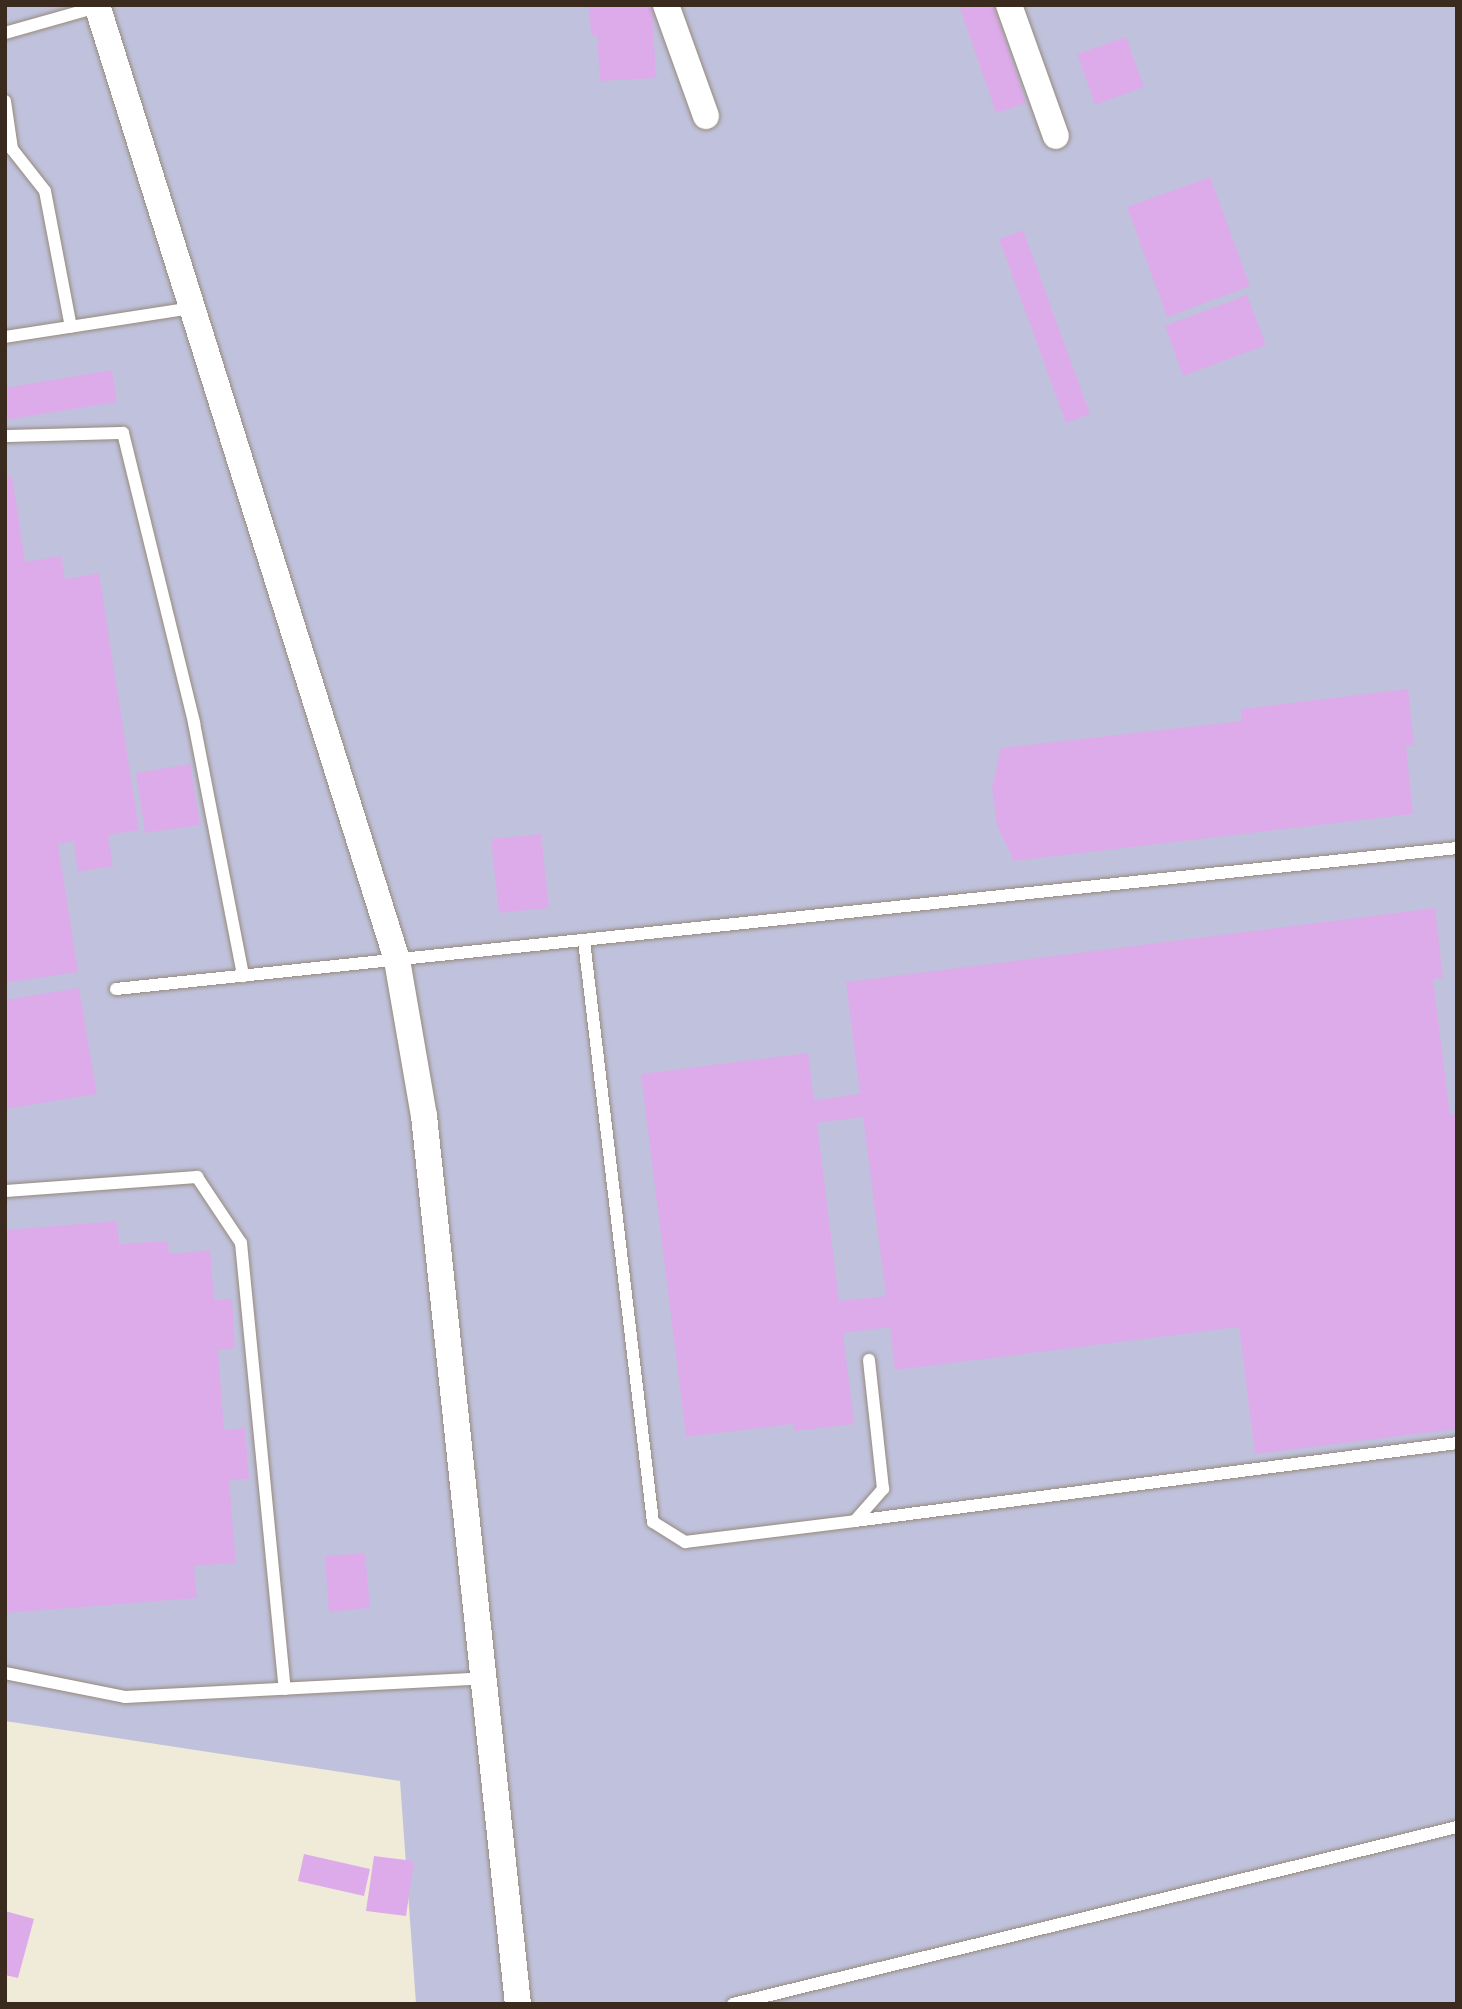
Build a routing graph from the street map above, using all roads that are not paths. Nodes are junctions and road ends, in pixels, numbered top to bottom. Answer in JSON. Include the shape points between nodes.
{"nodes":[{"id":1,"x":666,"y":5,"type":"edge"},
{"id":2,"x":1009,"y":5,"type":"edge"},
{"id":3,"x":97,"y":6,"type":"edge"},
{"id":4,"x":5,"y":33,"type":"edge"},
{"id":5,"x":5,"y":100,"type":"edge"},
{"id":6,"x":706,"y":116,"type":"dead end"},
{"id":7,"x":1056,"y":136,"type":"dead end"},
{"id":8,"x":192,"y":307,"type":"junction"},
{"id":9,"x":71,"y":327,"type":"junction"},
{"id":10,"x":5,"y":338,"type":"edge"},
{"id":11,"x":5,"y":436,"type":"edge"},
{"id":12,"x":1457,"y":848,"type":"edge"},
{"id":13,"x":584,"y":941,"type":"junction"},
{"id":14,"x":397,"y":960,"type":"junction"},
{"id":15,"x":243,"y":976,"type":"junction"},
{"id":16,"x":116,"y":989,"type":"dead end"},
{"id":17,"x":5,"y":1191,"type":"edge"},
{"id":18,"x":869,"y":1360,"type":"dead end"},
{"id":19,"x":1457,"y":1443,"type":"edge"},
{"id":20,"x":855,"y":1521,"type":"junction"},
{"id":21,"x":5,"y":1673,"type":"edge"},
{"id":22,"x":484,"y":1678,"type":"junction"},
{"id":23,"x":285,"y":1689,"type":"junction"},
{"id":24,"x":1457,"y":1827,"type":"edge"},
{"id":25,"x":518,"y":2004,"type":"edge"},
{"id":26,"x":733,"y":2004,"type":"edge"}],
"edges":[{"from":1,"to":6,"type":"street"},
{"from":2,"to":7,"type":"street"},
{"from":3,"to":4,"type":"lane"},
{"from":3,"to":8,"type":"street"},
{"from":5,"to":9,"type":"lane","via":[[12,149],[45,191]]},
{"from":8,"to":9,"type":"lane"},
{"from":8,"to":14,"type":"street"},
{"from":9,"to":10,"type":"lane"},
{"from":11,"to":15,"type":"lane","via":[[123,433],[194,723]]},
{"from":12,"to":13,"type":"lane"},
{"from":13,"to":14,"type":"lane"},
{"from":13,"to":20,"type":"lane","via":[[653,1522],[685,1542]]},
{"from":14,"to":15,"type":"lane"},
{"from":14,"to":22,"type":"street","via":[[424,1116]]},
{"from":15,"to":16,"type":"lane"},
{"from":17,"to":23,"type":"lane","via":[[197,1177],[241,1243]]},
{"from":18,"to":20,"type":"lane","via":[[883,1489]]},
{"from":19,"to":20,"type":"lane"},
{"from":21,"to":23,"type":"lane","via":[[125,1697]]},
{"from":22,"to":23,"type":"lane"},
{"from":22,"to":25,"type":"street"},
{"from":24,"to":26,"type":"lane"}]}
